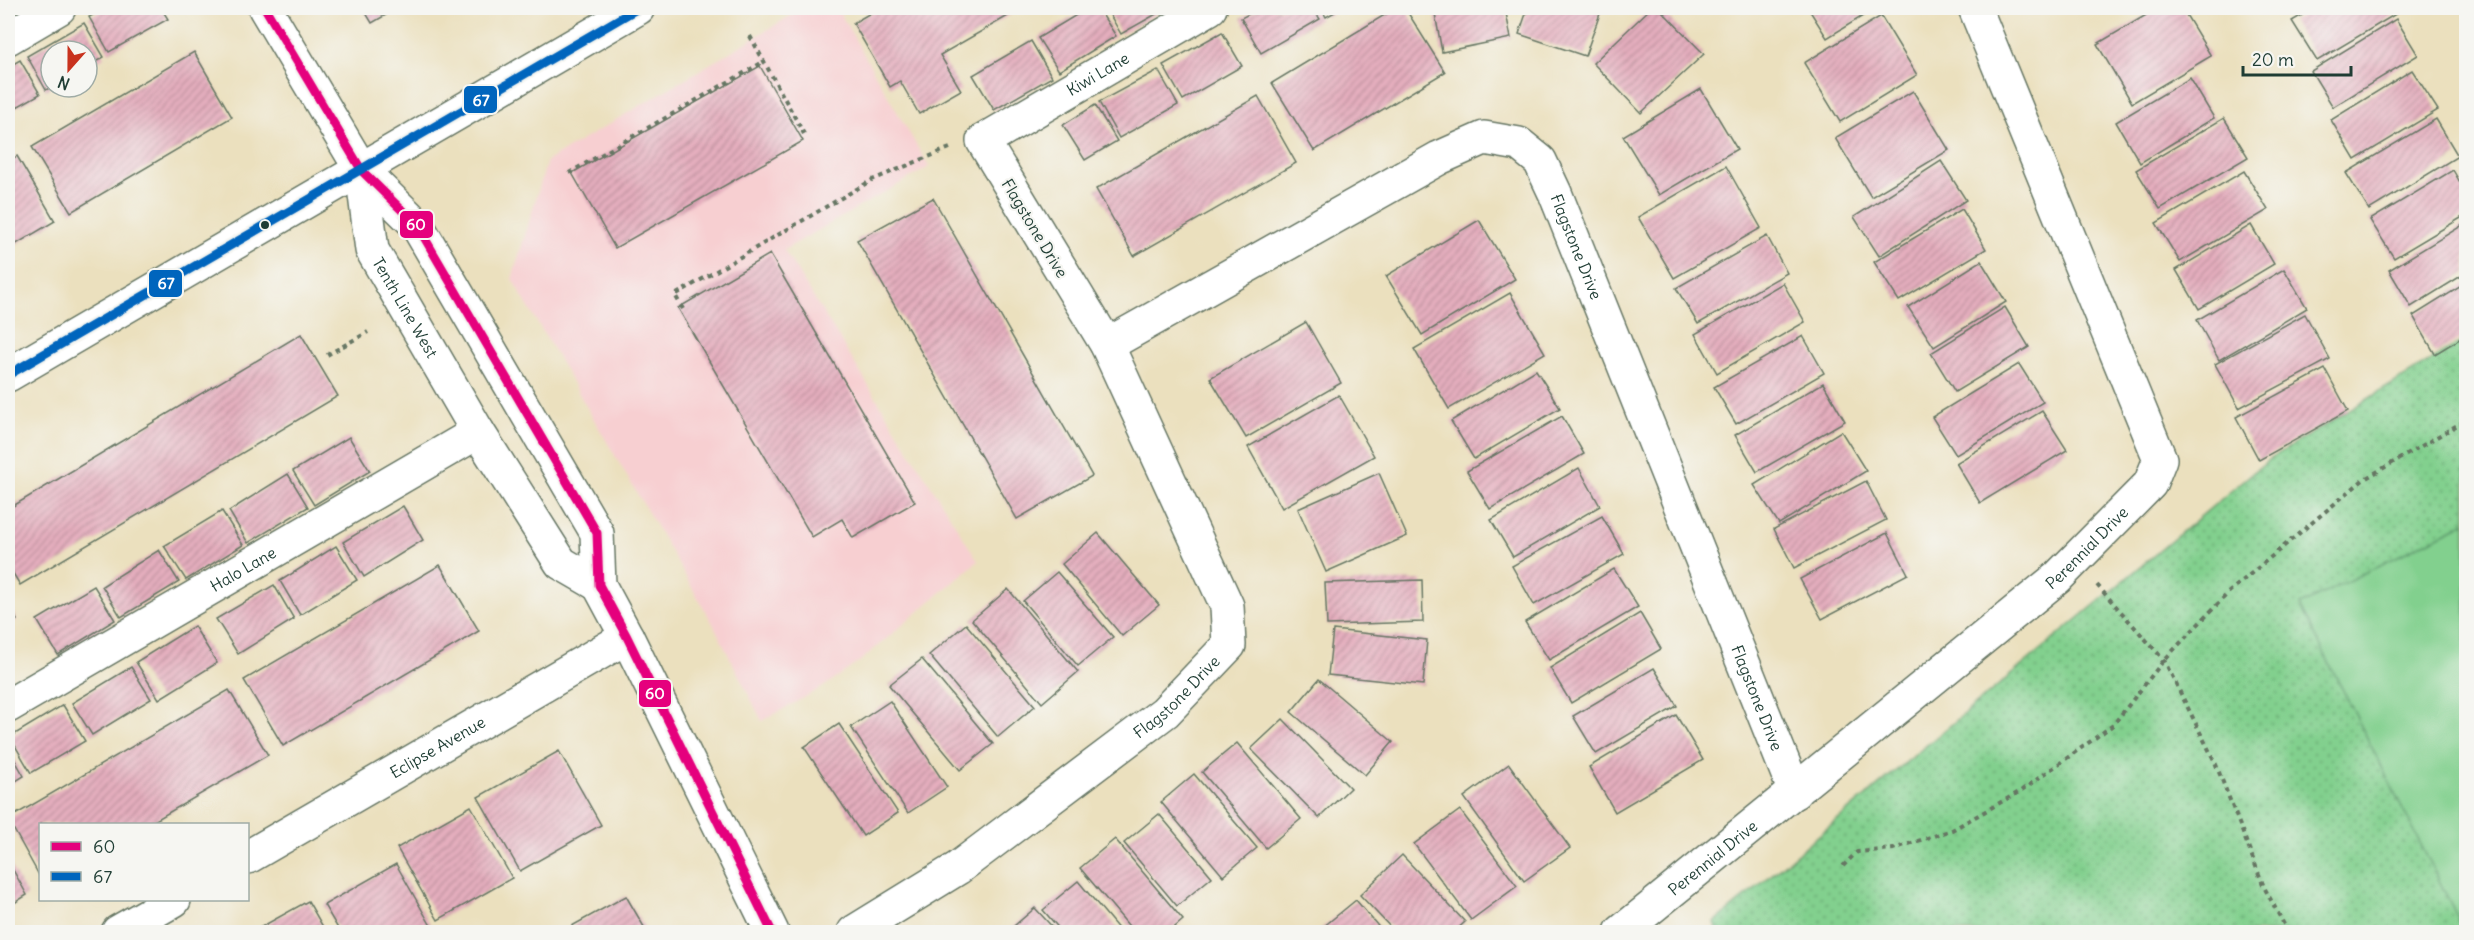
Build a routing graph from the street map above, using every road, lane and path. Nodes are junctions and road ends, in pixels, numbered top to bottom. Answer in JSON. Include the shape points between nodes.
{"nodes":[{"id":1,"x":59,"y":8,"type":"edge"},
{"id":2,"x":265,"y":8,"type":"edge"},
{"id":3,"x":638,"y":8,"type":"edge"},
{"id":4,"x":1210,"y":8,"type":"edge"},
{"id":5,"x":1975,"y":8,"type":"edge"},
{"id":6,"x":750,"y":36,"type":"dead end"},
{"id":7,"x":8,"y":38,"type":"edge"},
{"id":8,"x":763,"y":62,"type":"junction"},
{"id":9,"x":804,"y":134,"type":"dead end"},
{"id":10,"x":983,"y":141,"type":"junction"},
{"id":11,"x":362,"y":171,"type":"junction"},
{"id":12,"x":569,"y":173,"type":"dead end"},
{"id":13,"x":683,"y":309,"type":"dead end"},
{"id":14,"x":369,"y":332,"type":"dead end"},
{"id":15,"x":1107,"y":345,"type":"junction"},
{"id":16,"x":327,"y":355,"type":"dead end"},
{"id":17,"x":8,"y":375,"type":"edge"},
{"id":18,"x":2466,"y":420,"type":"edge"},
{"id":19,"x":478,"y":432,"type":"junction"},
{"id":20,"x":2073,"y":561,"type":"junction"},
{"id":21,"x":599,"y":585,"type":"junction"},
{"id":22,"x":627,"y":637,"type":"junction"},
{"id":23,"x":2164,"y":660,"type":"junction"},
{"id":24,"x":8,"y":706,"type":"edge"},
{"id":25,"x":1794,"y":792,"type":"junction"},
{"id":26,"x":249,"y":855,"type":"edge"},
{"id":27,"x":1843,"y":866,"type":"dead end"},
{"id":28,"x":172,"y":901,"type":"edge"},
{"id":29,"x":118,"y":933,"type":"edge"},
{"id":30,"x":772,"y":933,"type":"edge"},
{"id":31,"x":854,"y":933,"type":"edge"},
{"id":32,"x":1621,"y":933,"type":"edge"},
{"id":33,"x":2288,"y":933,"type":"edge"}],
"edges":[{"from":1,"to":7,"type":"street"},
{"from":2,"to":11,"type":"street"},
{"from":3,"to":11,"type":"street"},
{"from":4,"to":10,"type":"street","name":"Kiwi Lane"},
{"from":5,"to":20,"type":"street","name":"Perennial Drive","via":[[2160,459],[2150,484]]},
{"from":6,"to":8,"type":"path"},
{"from":8,"to":9,"type":"path"},
{"from":8,"to":12,"type":"path"},
{"from":10,"to":13,"type":"path","via":[[945,149],[872,180],[675,295]]},
{"from":10,"to":15,"type":"street","name":"Flagstone Drive"},
{"from":11,"to":17,"type":"street"},
{"from":11,"to":19,"type":"street","name":"Tenth Line West","via":[[372,250]]},
{"from":11,"to":21,"type":"street","via":[[417,225],[597,532]]},
{"from":14,"to":16,"type":"path"},
{"from":15,"to":25,"type":"street","name":"Flagstone Drive","via":[[1439,158],[1484,138],[1519,144],[1540,161],[1555,193]]},
{"from":15,"to":31,"type":"street","name":"Flagstone Drive","via":[[1227,606],[1230,645],[1165,712],[958,868]]},
{"from":18,"to":23,"type":"path","via":[[2363,480],[2229,592]]},
{"from":19,"to":21,"type":"street","name":"Tenth Line West","via":[[561,563]]},
{"from":19,"to":24,"type":"street","name":"Halo Lane"},
{"from":20,"to":23,"type":"path"},
{"from":20,"to":25,"type":"street","name":"Perennial Drive"},
{"from":21,"to":22,"type":"street"},
{"from":22,"to":26,"type":"street","name":"Eclipse Avenue"},
{"from":22,"to":30,"type":"street"},
{"from":23,"to":27,"type":"path","via":[[2114,724],[2019,792],[1952,830],[1893,849],[1857,852]]},
{"from":23,"to":33,"type":"path","via":[[2215,762],[2264,887]]},
{"from":25,"to":32,"type":"street","name":"Perennial Drive"},
{"from":28,"to":29,"type":"street"}]}
